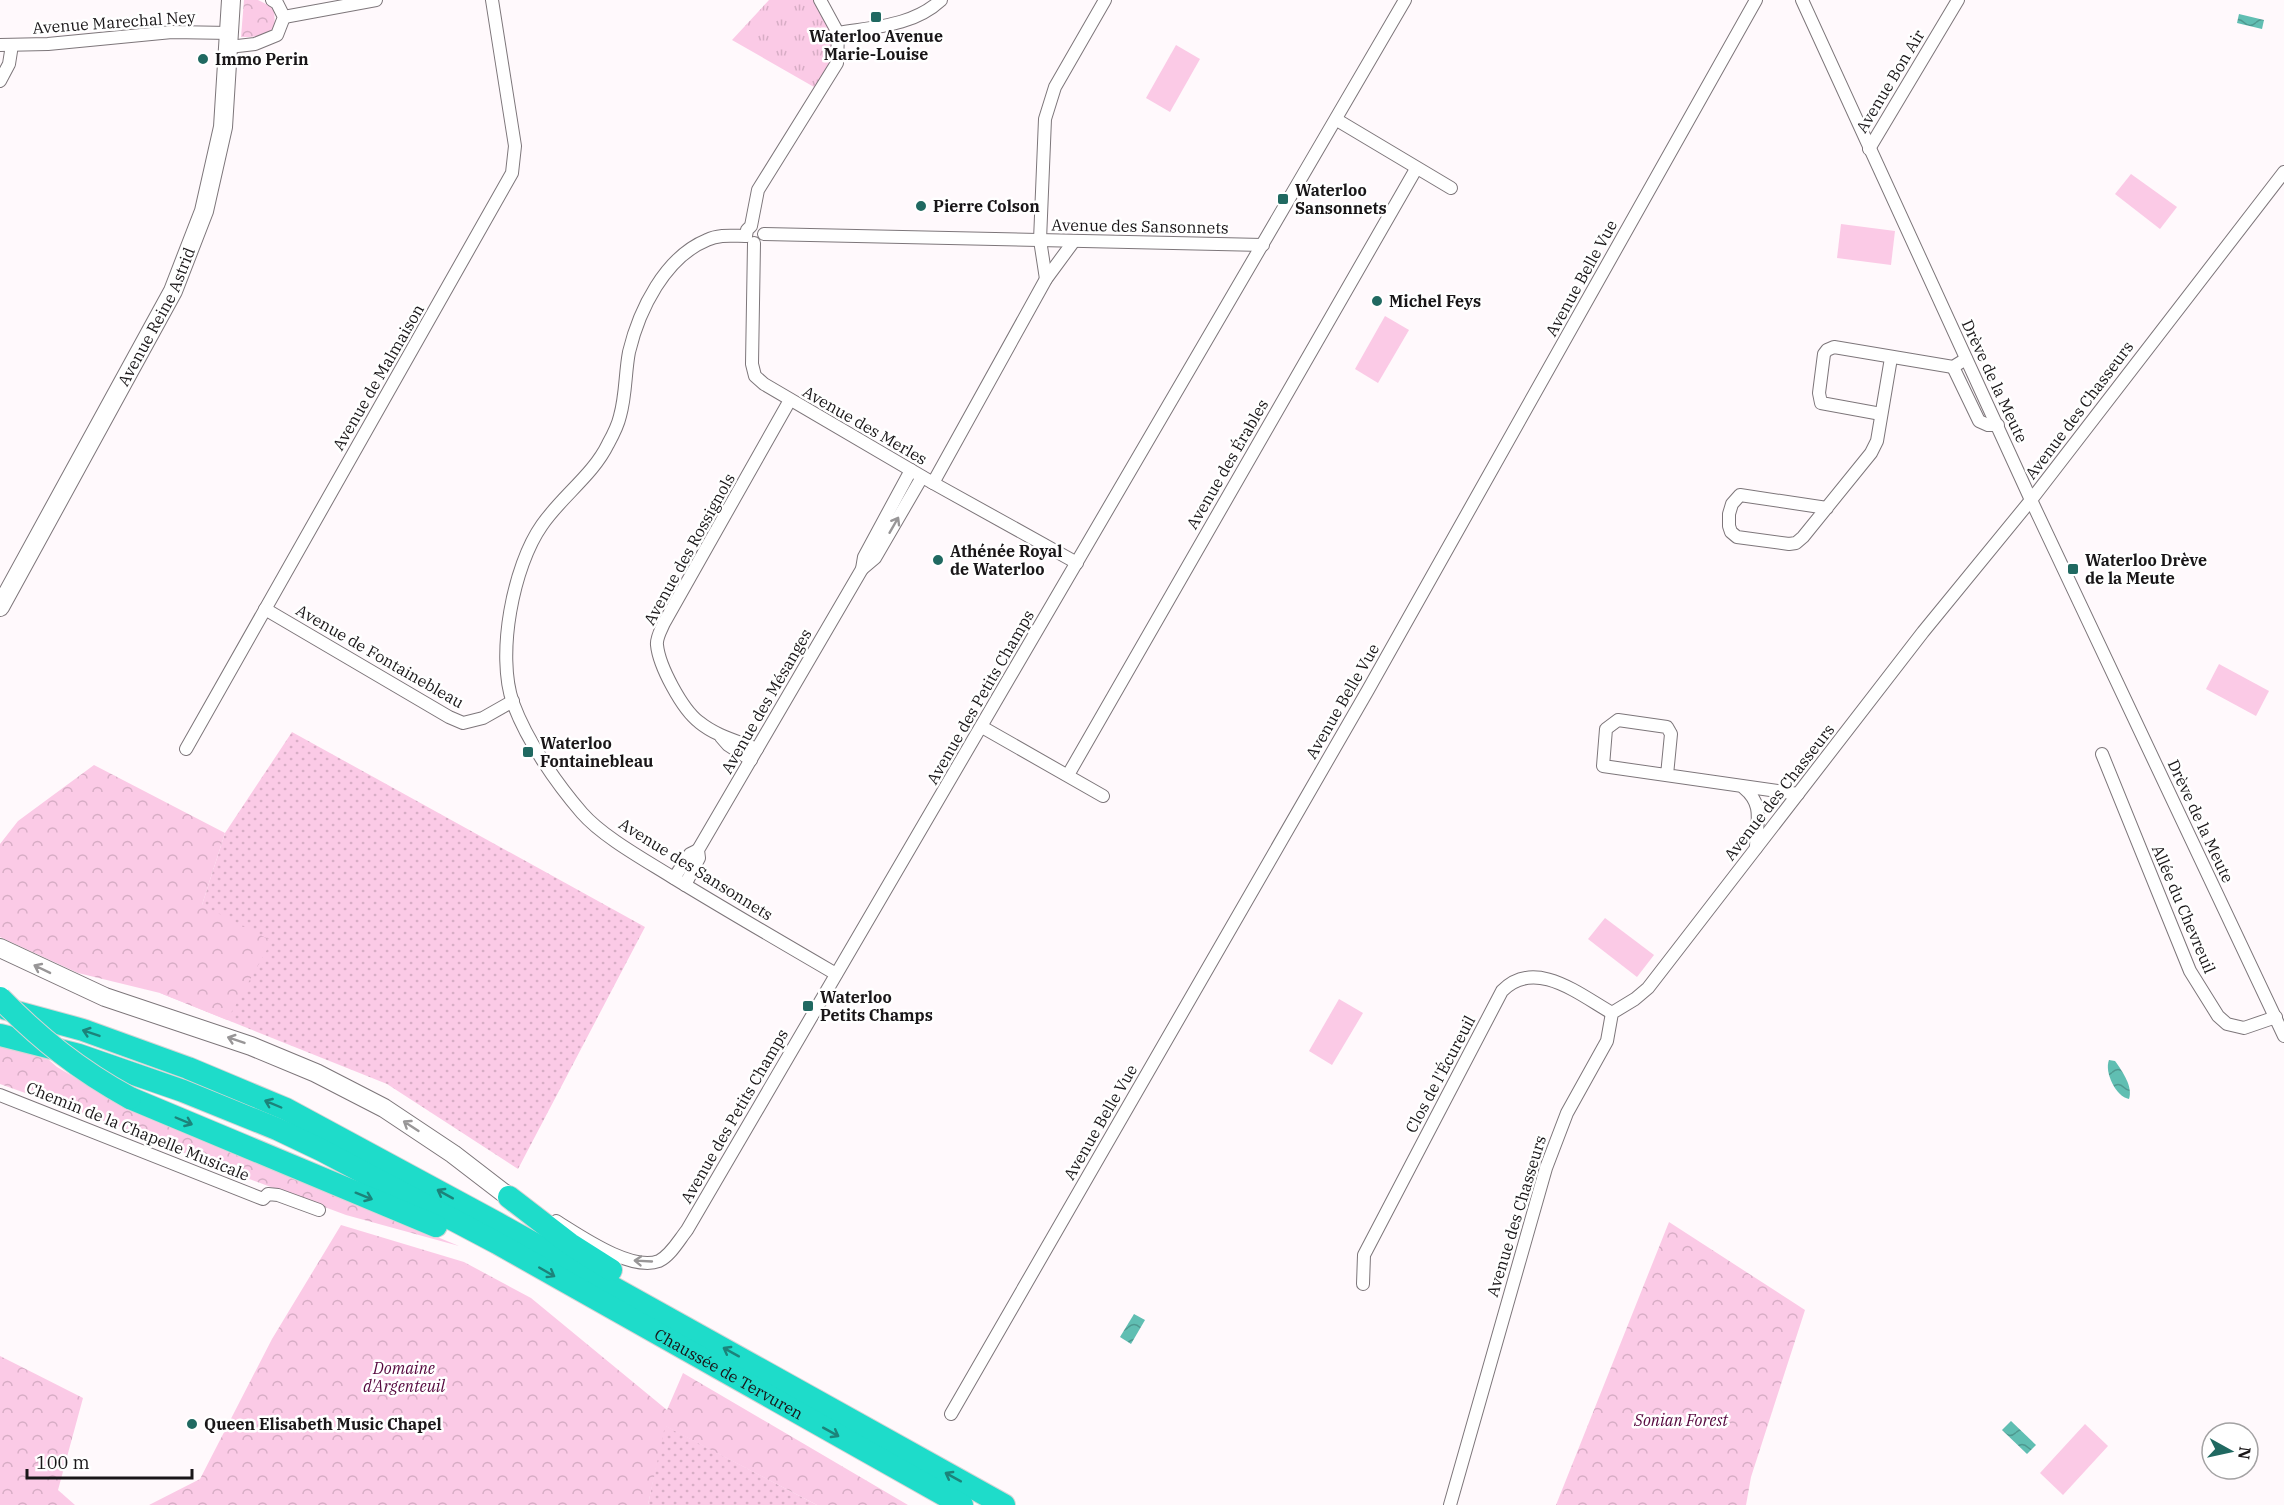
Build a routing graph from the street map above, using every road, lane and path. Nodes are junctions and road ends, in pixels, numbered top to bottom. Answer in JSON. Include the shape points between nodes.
{"nodes":[{"id":1,"x":231,"y":0,"type":"edge"},
{"id":2,"x":272,"y":0,"type":"edge"},
{"id":3,"x":376,"y":0,"type":"edge"},
{"id":4,"x":492,"y":0,"type":"edge"},
{"id":5,"x":820,"y":0,"type":"edge"},
{"id":6,"x":941,"y":0,"type":"edge"},
{"id":7,"x":1105,"y":0,"type":"edge"},
{"id":8,"x":1406,"y":0,"type":"edge"},
{"id":9,"x":1756,"y":0,"type":"edge"},
{"id":10,"x":1802,"y":0,"type":"edge"},
{"id":11,"x":1958,"y":0,"type":"edge"},
{"id":12,"x":284,"y":17,"type":"junction"},
{"id":13,"x":838,"y":33,"type":"junction"},
{"id":14,"x":230,"y":40,"type":"junction"},
{"id":15,"x":6,"y":45,"type":"edge"},
{"id":16,"x":0,"y":81,"type":"edge"},
{"id":17,"x":1337,"y":120,"type":"junction"},
{"id":18,"x":1869,"y":148,"type":"junction"},
{"id":19,"x":1416,"y":169,"type":"junction"},
{"id":20,"x":2284,"y":172,"type":"edge"},
{"id":21,"x":1450,"y":188,"type":"dead end"},
{"id":22,"x":750,"y":235,"type":"junction"},
{"id":23,"x":1040,"y":240,"type":"junction"},
{"id":24,"x":1074,"y":241,"type":"junction"},
{"id":25,"x":1263,"y":245,"type":"junction"},
{"id":26,"x":1046,"y":279,"type":"junction"},
{"id":27,"x":1891,"y":358,"type":"junction"},
{"id":28,"x":1966,"y":359,"type":"junction"},
{"id":29,"x":1953,"y":367,"type":"junction"},
{"id":30,"x":790,"y":400,"type":"junction"},
{"id":31,"x":1881,"y":414,"type":"junction"},
{"id":32,"x":1998,"y":425,"type":"junction"},
{"id":33,"x":922,"y":477,"type":"junction"},
{"id":34,"x":2031,"y":500,"type":"junction"},
{"id":35,"x":1827,"y":508,"type":"junction"},
{"id":36,"x":1077,"y":563,"type":"junction"},
{"id":37,"x":0,"y":607,"type":"edge"},
{"id":38,"x":265,"y":609,"type":"junction"},
{"id":39,"x":513,"y":701,"type":"junction"},
{"id":40,"x":982,"y":726,"type":"junction"},
{"id":41,"x":186,"y":748,"type":"dead end"},
{"id":42,"x":2102,"y":754,"type":"dead end"},
{"id":43,"x":754,"y":755,"type":"junction"},
{"id":44,"x":1068,"y":775,"type":"junction"},
{"id":45,"x":1667,"y":775,"type":"junction"},
{"id":46,"x":1743,"y":787,"type":"junction"},
{"id":47,"x":1798,"y":794,"type":"junction"},
{"id":48,"x":1103,"y":796,"type":"dead end"},
{"id":49,"x":1756,"y":848,"type":"junction"},
{"id":50,"x":698,"y":850,"type":"junction"},
{"id":51,"x":674,"y":878,"type":"junction"},
{"id":52,"x":685,"y":885,"type":"junction"},
{"id":53,"x":0,"y":948,"type":"edge"},
{"id":54,"x":836,"y":974,"type":"junction"},
{"id":55,"x":0,"y":998,"type":"edge"},
{"id":56,"x":0,"y":1007,"type":"edge"},
{"id":57,"x":1612,"y":1013,"type":"junction"},
{"id":58,"x":2276,"y":1017,"type":"junction"},
{"id":59,"x":0,"y":1035,"type":"edge"},
{"id":60,"x":2284,"y":1036,"type":"edge"},
{"id":61,"x":0,"y":1095,"type":"edge"},
{"id":62,"x":509,"y":1197,"type":"junction"},
{"id":63,"x":319,"y":1210,"type":"dead end"},
{"id":64,"x":497,"y":1233,"type":"junction"},
{"id":65,"x":1363,"y":1284,"type":"dead end"},
{"id":66,"x":648,"y":1306,"type":"junction"},
{"id":67,"x":951,"y":1414,"type":"dead end"},
{"id":68,"x":962,"y":1505,"type":"edge"},
{"id":69,"x":1004,"y":1505,"type":"edge"},
{"id":70,"x":1450,"y":1505,"type":"edge"}],
"edges":[{"from":1,"to":14,"type":"street","name":"Avenue Reine Astrid"},
{"from":2,"to":12,"type":"street"},
{"from":3,"to":12,"type":"street"},
{"from":4,"to":38,"type":"street","name":"Avenue de Malmaison","via":[[515,146],[512,173]]},
{"from":5,"to":13,"type":"street"},
{"from":6,"to":13,"type":"street","via":[[915,18]]},
{"from":7,"to":23,"type":"street","via":[[1055,87],[1045,118]]},
{"from":8,"to":17,"type":"street","name":"Avenue des Petits Champs"},
{"from":9,"to":67,"type":"street","name":"Avenue Belle Vue","via":[[1364,698]]},
{"from":10,"to":18,"type":"street","name":"Drève de la Meute"},
{"from":11,"to":18,"type":"street","name":"Avenue Bon Air"},
{"from":12,"to":14,"type":"street","name":"Avenue Marechal Ney","via":[[278,35],[255,44]]},
{"from":13,"to":22,"type":"street","name":"Avenue des Merles","via":[[837,63],[758,190]]},
{"from":14,"to":15,"type":"street","name":"Avenue Marechal Ney","via":[[172,32],[48,45]]},
{"from":14,"to":37,"type":"street","name":"Avenue Reine Astrid","via":[[223,127],[207,201],[173,291]]},
{"from":15,"to":16,"type":"street","via":[[9,64]]},
{"from":17,"to":19,"type":"street"},
{"from":17,"to":25,"type":"street","name":"Avenue des Petits Champs"},
{"from":18,"to":28,"type":"street","name":"Drève de la Meute"},
{"from":19,"to":21,"type":"street"},
{"from":19,"to":44,"type":"street","name":"Avenue des Érables"},
{"from":20,"to":34,"type":"street","name":"Avenue des Chasseurs"},
{"from":22,"to":23,"type":"street","name":"Avenue des Sansonnets","via":[[762,240],[764,234]]},
{"from":22,"to":30,"type":"street","name":"Avenue des Merles","via":[[752,364],[755,376]]},
{"from":22,"to":39,"type":"street","name":"Avenue des Sansonnets","via":[[720,236],[689,250],[670,268],[651,296],[630,351],[620,417],[607,447],[541,526],[524,556],[514,593],[506,655]]},
{"from":23,"to":24,"type":"street","name":"Avenue des Sansonnets"},
{"from":23,"to":26,"type":"street"},
{"from":24,"to":25,"type":"street","name":"Avenue des Sansonnets"},
{"from":24,"to":26,"type":"street","name":"Avenue des Mésanges"},
{"from":25,"to":36,"type":"street","name":"Avenue des Petits Champs"},
{"from":26,"to":33,"type":"street","name":"Avenue des Mésanges"},
{"from":27,"to":29,"type":"street"},
{"from":27,"to":31,"type":"street"},
{"from":27,"to":31,"type":"street","via":[[1834,347],[1824,354],[1821,403]]},
{"from":28,"to":29,"type":"street"},
{"from":28,"to":32,"type":"street","name":"Drève de la Meute"},
{"from":29,"to":32,"type":"street","via":[[1979,421]]},
{"from":30,"to":33,"type":"street","name":"Avenue des Merles"},
{"from":30,"to":43,"type":"street","name":"Avenue des Rossignols","via":[[656,642],[662,667],[697,721],[720,736],[730,737]]},
{"from":31,"to":35,"type":"street","via":[[1871,453]]},
{"from":32,"to":34,"type":"street","name":"Drève de la Meute"},
{"from":33,"to":36,"type":"street","name":"Avenue des Merles"},
{"from":33,"to":43,"type":"street","name":"Avenue des Mésanges","via":[[875,558],[862,569]]},
{"from":34,"to":47,"type":"street","name":"Avenue des Chasseurs"},
{"from":34,"to":58,"type":"street","name":"Drève de la Meute"},
{"from":35,"to":35,"type":"street","via":[[1796,543],[1737,537],[1729,526],[1732,504],[1740,495]]},
{"from":36,"to":40,"type":"street","name":"Avenue des Petits Champs"},
{"from":38,"to":39,"type":"street","name":"Avenue de Fontainebleau","via":[[463,723],[483,718]]},
{"from":38,"to":41,"type":"street","name":"Avenue de Malmaison"},
{"from":39,"to":51,"type":"street","name":"Avenue des Sansonnets","via":[[530,739],[584,814]]},
{"from":40,"to":44,"type":"street"},
{"from":40,"to":54,"type":"street","name":"Avenue des Petits Champs"},
{"from":42,"to":58,"type":"street","name":"Allée du Chevreuil","via":[[2190,971],[2218,1017],[2244,1028]]},
{"from":43,"to":50,"type":"street","name":"Avenue des Mésanges"},
{"from":44,"to":48,"type":"street"},
{"from":45,"to":45,"type":"street","via":[[1603,766],[1606,729],[1618,720],[1667,727],[1671,734]]},
{"from":45,"to":46,"type":"street"},
{"from":46,"to":47,"type":"street"},
{"from":46,"to":49,"type":"street","via":[[1754,796],[1758,807]]},
{"from":47,"to":49,"type":"street","name":"Avenue des Chasseurs"},
{"from":49,"to":57,"type":"street","name":"Avenue des Chasseurs","via":[[1648,988]]},
{"from":50,"to":51,"type":"street","name":"Avenue des Mésanges","via":[[690,854]]},
{"from":50,"to":52,"type":"street","name":"Avenue des Mésanges","via":[[699,858]]},
{"from":51,"to":52,"type":"street","name":"Avenue des Sansonnets"},
{"from":52,"to":54,"type":"street","name":"Avenue des Sansonnets"},
{"from":62,"to":53,"type":"street","one_way":true,"via":[[384,1108],[316,1073],[251,1046],[105,997]]},
{"from":54,"to":62,"type":"street","name":"Avenue des Petits Champs","one_way":true,"via":[[687,1230],[668,1255],[657,1261],[626,1260]]},
{"from":55,"to":64,"type":"highway","one_way":true,"bridge":true,"via":[[64,1057],[130,1098],[466,1239]]},
{"from":64,"to":56,"type":"highway","one_way":true,"via":[[286,1109],[83,1030]]},
{"from":57,"to":65,"type":"street","name":"Clos de l'Écureuil","via":[[1551,979],[1537,976],[1510,982],[1364,1255]]},
{"from":57,"to":70,"type":"street","name":"Avenue des Chasseurs","via":[[1607,1041],[1568,1113],[1546,1168]]},
{"from":58,"to":60,"type":"street","name":"Drève de la Meute"},
{"from":59,"to":64,"type":"highway","via":[[79,1055],[183,1091],[277,1129]]},
{"from":61,"to":63,"type":"street","name":"Chemin de la Chapelle Musicale","via":[[263,1199],[268,1194],[278,1195]]},
{"from":62,"to":66,"type":"highway","via":[[630,1283]]},
{"from":64,"to":66,"type":"highway","name":"Chaussée de Tervuren"},
{"from":64,"to":68,"type":"highway","name":"Chaussée de Tervuren","one_way":true},
{"from":69,"to":66,"type":"highway","name":"Chaussée de Tervuren","one_way":true}]}
